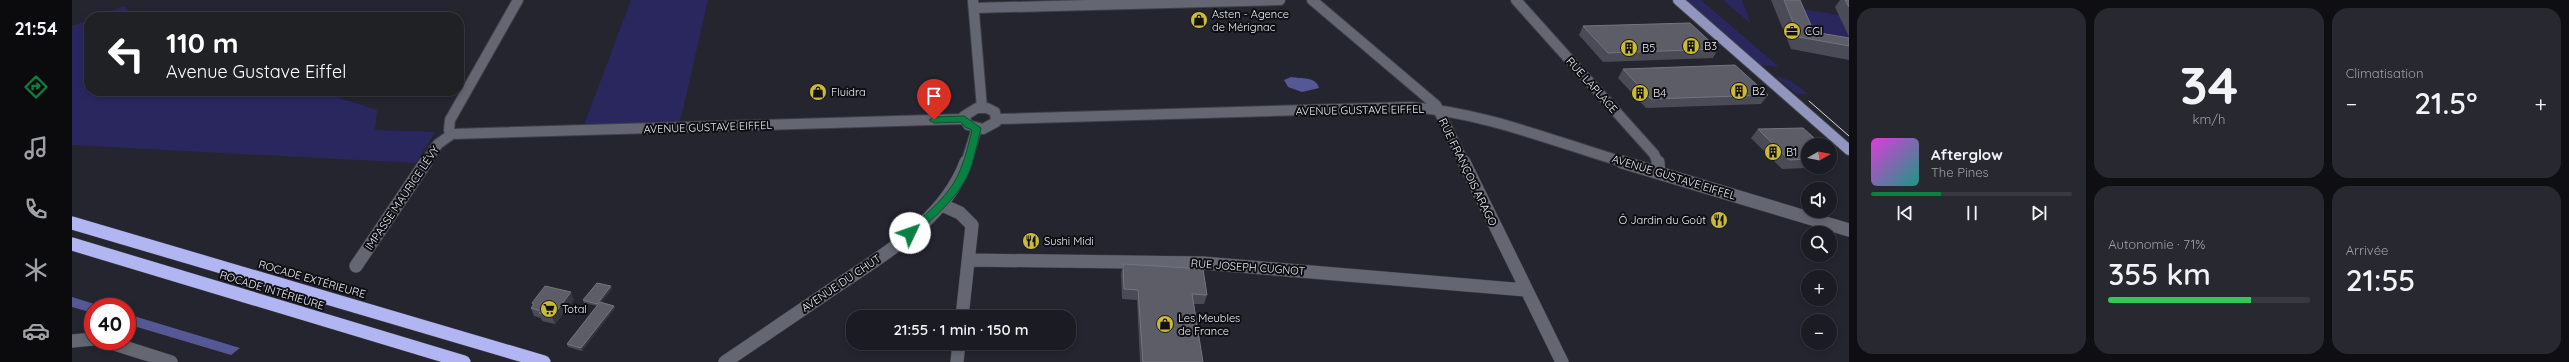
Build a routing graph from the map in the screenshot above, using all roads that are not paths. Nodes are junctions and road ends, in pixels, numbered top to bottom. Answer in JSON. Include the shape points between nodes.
{"nodes":[{"id":1,"x":518,"y":0,"type":"edge"},
{"id":2,"x":1280,"y":0,"type":"edge"},
{"id":3,"x":1312,"y":0,"type":"edge"},
{"id":4,"x":1516,"y":0,"type":"edge"},
{"id":5,"x":1678,"y":0,"type":"edge"},
{"id":6,"x":1125,"y":2,"type":"edge"},
{"id":7,"x":973,"y":4,"type":"edge"},
{"id":8,"x":1750,"y":65,"type":"junction"},
{"id":9,"x":464,"y":95,"type":"edge"},
{"id":10,"x":464,"y":96,"type":"edge"},
{"id":11,"x":982,"y":108,"type":"junction"},
{"id":12,"x":1438,"y":109,"type":"junction"},
{"id":13,"x":964,"y":119,"type":"junction"},
{"id":14,"x":997,"y":119,"type":"junction"},
{"id":15,"x":977,"y":128,"type":"junction"},
{"id":16,"x":452,"y":134,"type":"junction"},
{"id":17,"x":1849,"y":150,"type":"edge"},
{"id":18,"x":1849,"y":158,"type":"edge"},
{"id":19,"x":1659,"y":173,"type":"junction"},
{"id":20,"x":942,"y":205,"type":"junction"},
{"id":21,"x":72,"y":223,"type":"edge"},
{"id":22,"x":1849,"y":230,"type":"edge"},
{"id":23,"x":72,"y":244,"type":"edge"},
{"id":24,"x":969,"y":260,"type":"junction"},
{"id":25,"x":356,"y":266,"type":"dead end"},
{"id":26,"x":1526,"y":290,"type":"junction"},
{"id":27,"x":963,"y":310,"type":"edge"},
{"id":28,"x":84,"y":340,"type":"edge"},
{"id":29,"x":72,"y":341,"type":"edge"},
{"id":30,"x":133,"y":350,"type":"edge"},
{"id":31,"x":958,"y":350,"type":"edge"},
{"id":32,"x":171,"y":362,"type":"edge"},
{"id":33,"x":464,"y":362,"type":"edge"},
{"id":34,"x":544,"y":362,"type":"edge"},
{"id":35,"x":725,"y":362,"type":"edge"},
{"id":36,"x":957,"y":362,"type":"edge"},
{"id":37,"x":1562,"y":362,"type":"edge"}],
"edges":[{"from":1,"to":9,"type":"street"},
{"from":2,"to":6,"type":"street"},
{"from":3,"to":12,"type":"street","name":"RUE FRANÇOIS ARAGO"},
{"from":4,"to":19,"type":"street","name":"RUE LAPLACE","via":[[1654,154],[1659,164]]},
{"from":5,"to":8,"type":"main road"},
{"from":6,"to":7,"type":"street"},
{"from":7,"to":11,"type":"street"},
{"from":8,"to":17,"type":"main road"},
{"from":8,"to":18,"type":"main road","via":[[1765,82]]},
{"from":10,"to":16,"type":"street","via":[[450,120],[449,130]]},
{"from":11,"to":13,"type":"street","via":[[968,111]]},
{"from":11,"to":14,"type":"street","via":[[991,110]]},
{"from":12,"to":14,"type":"street","name":"AVENUE GUSTAVE EIFFEL","via":[[1410,107]]},
{"from":12,"to":19,"type":"street","name":"AVENUE GUSTAVE EIFFEL","via":[[1466,115]]},
{"from":12,"to":26,"type":"street","name":"RUE FRANÇOIS ARAGO"},
{"from":13,"to":15,"type":"street","via":[[968,125]]},
{"from":13,"to":16,"type":"street","name":"AVENUE GUSTAVE EIFFEL"},
{"from":14,"to":15,"type":"street","via":[[988,128]]},
{"from":15,"to":20,"type":"street","name":"AVENUE DU CHUT","via":[[966,168]]},
{"from":16,"to":25,"type":"street","name":"IMPASSE MAURICE LÉVY","via":[[438,144]]},
{"from":19,"to":22,"type":"street","name":"AVENUE GUSTAVE EIFFEL"},
{"from":20,"to":24,"type":"street","via":[[965,216],[972,225]]},
{"from":20,"to":35,"type":"street","name":"AVENUE DU CHUT","via":[[899,244]]},
{"from":21,"to":34,"type":"highway","name":"ROCADE EXTÉRIEURE"},
{"from":23,"to":33,"type":"highway","name":"ROCADE INTÉRIEURE"},
{"from":24,"to":26,"type":"street","name":"RUE JOSEPH CUGNOT","via":[[1203,263]]},
{"from":24,"to":27,"type":"street"},
{"from":26,"to":37,"type":"street","name":"RUE FRANÇOIS ARAGO"},
{"from":28,"to":29,"type":"street"},
{"from":30,"to":32,"type":"street"},
{"from":31,"to":36,"type":"street"}]}
